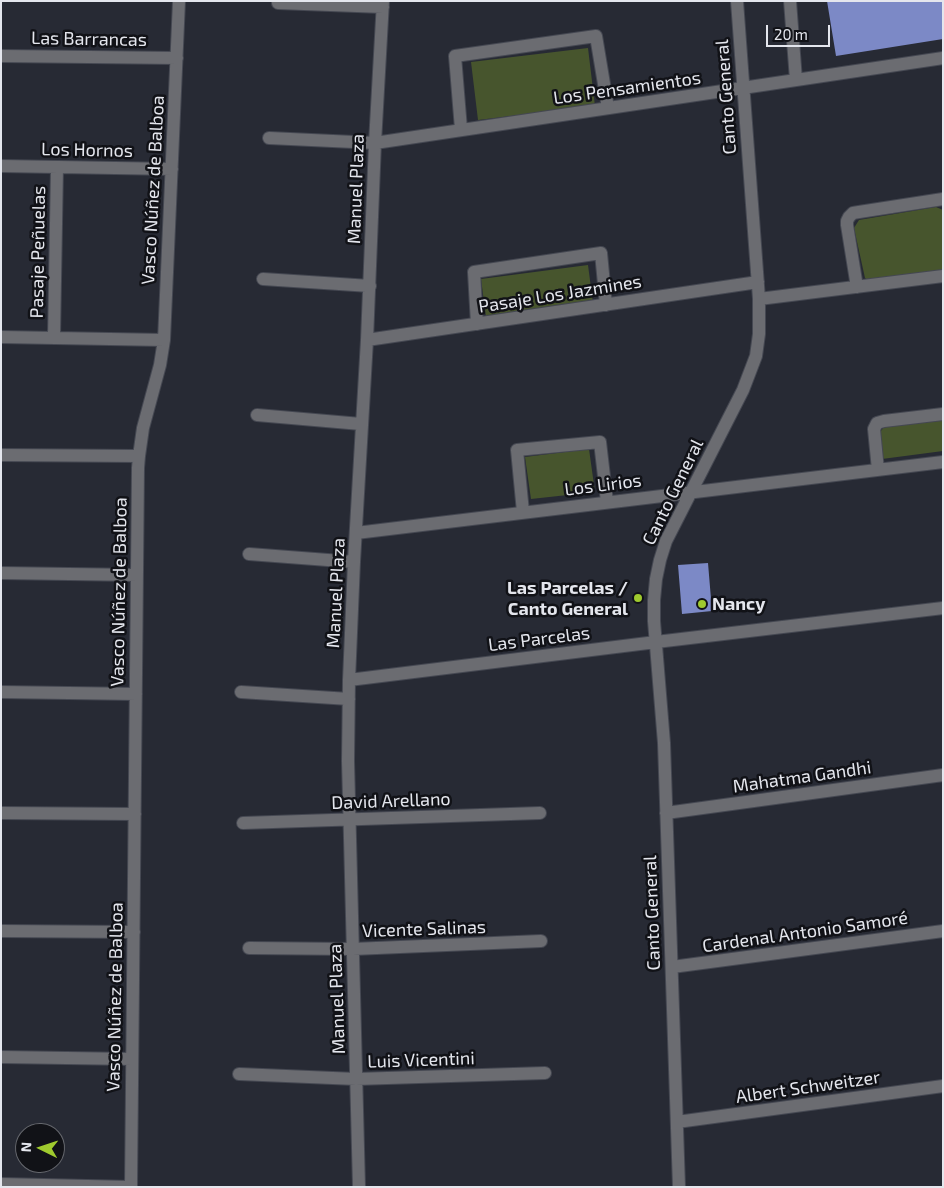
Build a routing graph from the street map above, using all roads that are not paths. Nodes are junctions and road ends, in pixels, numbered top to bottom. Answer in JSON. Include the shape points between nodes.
{"nodes":[{"id":1,"x":179,"y":1,"type":"edge"},
{"id":2,"x":737,"y":1,"type":"edge"},
{"id":3,"x":790,"y":1,"type":"edge"},
{"id":4,"x":278,"y":3,"type":"dead end"},
{"id":5,"x":383,"y":4,"type":"edge"},
{"id":6,"x":1,"y":56,"type":"edge"},
{"id":7,"x":177,"y":58,"type":"junction"},
{"id":8,"x":943,"y":58,"type":"edge"},
{"id":9,"x":796,"y":80,"type":"junction"},
{"id":10,"x":743,"y":88,"type":"junction"},
{"id":11,"x":608,"y":108,"type":"junction"},
{"id":12,"x":461,"y":129,"type":"junction"},
{"id":13,"x":269,"y":138,"type":"dead end"},
{"id":14,"x":375,"y":143,"type":"junction"},
{"id":15,"x":1,"y":166,"type":"edge"},
{"id":16,"x":57,"y":167,"type":"junction"},
{"id":17,"x":172,"y":169,"type":"junction"},
{"id":18,"x":943,"y":199,"type":"edge"},
{"id":19,"x":943,"y":276,"type":"edge"},
{"id":20,"x":263,"y":279,"type":"dead end"},
{"id":21,"x":758,"y":282,"type":"junction"},
{"id":22,"x":370,"y":286,"type":"junction"},
{"id":23,"x":856,"y":287,"type":"junction"},
{"id":24,"x":760,"y":300,"type":"junction"},
{"id":25,"x":606,"y":305,"type":"junction"},
{"id":26,"x":477,"y":324,"type":"junction"},
{"id":27,"x":1,"y":337,"type":"edge"},
{"id":28,"x":54,"y":338,"type":"junction"},
{"id":29,"x":164,"y":340,"type":"junction"},
{"id":30,"x":367,"y":340,"type":"junction"},
{"id":31,"x":257,"y":414,"type":"dead end"},
{"id":32,"x":943,"y":414,"type":"edge"},
{"id":33,"x":361,"y":424,"type":"junction"},
{"id":34,"x":1,"y":455,"type":"edge"},
{"id":35,"x":139,"y":456,"type":"junction"},
{"id":36,"x":943,"y":462,"type":"edge"},
{"id":37,"x":878,"y":470,"type":"junction"},
{"id":38,"x":691,"y":492,"type":"junction"},
{"id":39,"x":607,"y":502,"type":"junction"},
{"id":40,"x":523,"y":512,"type":"junction"},
{"id":41,"x":356,"y":533,"type":"junction"},
{"id":42,"x":249,"y":554,"type":"dead end"},
{"id":43,"x":354,"y":562,"type":"junction"},
{"id":44,"x":1,"y":573,"type":"edge"},
{"id":45,"x":137,"y":575,"type":"junction"},
{"id":46,"x":943,"y":608,"type":"edge"},
{"id":47,"x":656,"y":642,"type":"junction"},
{"id":48,"x":349,"y":680,"type":"junction"},
{"id":49,"x":1,"y":692,"type":"edge"},
{"id":50,"x":240,"y":692,"type":"dead end"},
{"id":51,"x":136,"y":694,"type":"junction"},
{"id":52,"x":349,"y":699,"type":"junction"},
{"id":53,"x":943,"y":775,"type":"edge"},
{"id":54,"x":1,"y":813,"type":"edge"},
{"id":55,"x":540,"y":813,"type":"dead end"},
{"id":56,"x":666,"y":813,"type":"junction"},
{"id":57,"x":135,"y":814,"type":"junction"},
{"id":58,"x":350,"y":820,"type":"junction"},
{"id":59,"x":243,"y":823,"type":"dead end"},
{"id":60,"x":1,"y":931,"type":"edge"},
{"id":61,"x":943,"y":931,"type":"edge"},
{"id":62,"x":134,"y":932,"type":"junction"},
{"id":63,"x":541,"y":941,"type":"dead end"},
{"id":64,"x":249,"y":948,"type":"dead end"},
{"id":65,"x":353,"y":949,"type":"junction"},
{"id":66,"x":672,"y":967,"type":"junction"},
{"id":67,"x":1,"y":1057,"type":"edge"},
{"id":68,"x":132,"y":1059,"type":"junction"},
{"id":69,"x":545,"y":1073,"type":"dead end"},
{"id":70,"x":239,"y":1074,"type":"dead end"},
{"id":71,"x":356,"y":1079,"type":"junction"},
{"id":72,"x":943,"y":1086,"type":"edge"},
{"id":73,"x":677,"y":1122,"type":"junction"},
{"id":74,"x":1,"y":1184,"type":"edge"},
{"id":75,"x":131,"y":1187,"type":"edge"},
{"id":76,"x":359,"y":1187,"type":"edge"},
{"id":77,"x":679,"y":1187,"type":"edge"}],
"edges":[{"from":1,"to":7,"type":"street","name":"Vasco Núñez de Balboa"},
{"from":2,"to":10,"type":"street","name":"Canto General"},
{"from":3,"to":9,"type":"street"},
{"from":4,"to":5,"type":"street"},
{"from":5,"to":14,"type":"street","name":"Manuel Plaza"},
{"from":6,"to":7,"type":"street","name":"Las Barrancas"},
{"from":7,"to":17,"type":"street","name":"Vasco Núñez de Balboa"},
{"from":8,"to":9,"type":"street","name":"Los Pensamientos"},
{"from":9,"to":10,"type":"street","name":"Los Pensamientos"},
{"from":10,"to":11,"type":"street","name":"Los Pensamientos"},
{"from":10,"to":21,"type":"street","name":"Canto General"},
{"from":11,"to":12,"type":"street","name":"Los Pensamientos"},
{"from":11,"to":12,"type":"street","via":[[596,36],[464,54],[455,56]]},
{"from":12,"to":14,"type":"street","name":"Los Pensamientos"},
{"from":13,"to":14,"type":"street","name":"Los Pensamientos"},
{"from":14,"to":22,"type":"street","name":"Manuel Plaza"},
{"from":15,"to":16,"type":"street","name":"Los Hornos"},
{"from":16,"to":17,"type":"street","name":"Los Hornos"},
{"from":16,"to":28,"type":"street","name":"Pasaje Peñuelas"},
{"from":17,"to":29,"type":"street","name":"Vasco Núñez de Balboa"},
{"from":18,"to":23,"type":"street","via":[[853,213],[849,217],[847,225]]},
{"from":19,"to":23,"type":"street"},
{"from":20,"to":22,"type":"street"},
{"from":21,"to":24,"type":"street","name":"Canto General"},
{"from":21,"to":25,"type":"street","name":"Pasaje Los Jazmines"},
{"from":22,"to":30,"type":"street","name":"Manuel Plaza"},
{"from":23,"to":24,"type":"street"},
{"from":24,"to":38,"type":"street","name":"Canto General","via":[[756,356],[749,377]]},
{"from":25,"to":26,"type":"street","name":"Pasaje Los Jazmines"},
{"from":25,"to":26,"type":"street","via":[[601,253],[474,272]]},
{"from":26,"to":30,"type":"street","name":"Pasaje Los Jazmines"},
{"from":27,"to":28,"type":"street"},
{"from":28,"to":29,"type":"street"},
{"from":29,"to":35,"type":"street","name":"Vasco Núñez de Balboa"},
{"from":30,"to":33,"type":"street","name":"Manuel Plaza"},
{"from":31,"to":33,"type":"street"},
{"from":32,"to":37,"type":"street","via":[[877,423],[874,429]]},
{"from":33,"to":41,"type":"street","name":"Manuel Plaza"},
{"from":34,"to":35,"type":"street"},
{"from":35,"to":45,"type":"street","name":"Vasco Núñez de Balboa"},
{"from":36,"to":37,"type":"street","name":"Los Lirios"},
{"from":37,"to":38,"type":"street","name":"Los Lirios"},
{"from":38,"to":39,"type":"street","name":"Los Lirios"},
{"from":38,"to":47,"type":"street","name":"Canto General","via":[[660,560],[654,600]]},
{"from":39,"to":40,"type":"street","name":"Los Lirios"},
{"from":39,"to":40,"type":"street","via":[[600,442],[517,450]]},
{"from":40,"to":41,"type":"street","name":"Los Lirios"},
{"from":41,"to":43,"type":"street","name":"Manuel Plaza"},
{"from":42,"to":43,"type":"street"},
{"from":43,"to":48,"type":"street","name":"Manuel Plaza"},
{"from":44,"to":45,"type":"street"},
{"from":45,"to":51,"type":"street","name":"Vasco Núñez de Balboa"},
{"from":46,"to":47,"type":"street","name":"Las Parcelas"},
{"from":47,"to":48,"type":"street","name":"Las Parcelas"},
{"from":47,"to":56,"type":"street","name":"Canto General"},
{"from":48,"to":52,"type":"street","name":"Manuel Plaza"},
{"from":49,"to":51,"type":"street"},
{"from":50,"to":52,"type":"street"},
{"from":51,"to":57,"type":"street","name":"Vasco Núñez de Balboa"},
{"from":52,"to":58,"type":"street","name":"Manuel Plaza"},
{"from":53,"to":56,"type":"street","name":"Mahatma Gandhi"},
{"from":54,"to":57,"type":"street"},
{"from":55,"to":58,"type":"street","name":"David Arellano"},
{"from":56,"to":66,"type":"street","name":"Canto General"},
{"from":57,"to":62,"type":"street","name":"Vasco Núñez de Balboa"},
{"from":58,"to":59,"type":"street","name":"David Arellano"},
{"from":58,"to":65,"type":"street","name":"Manuel Plaza"},
{"from":60,"to":62,"type":"street"},
{"from":61,"to":66,"type":"street","name":"Cardenal Antonio Samoré"},
{"from":62,"to":68,"type":"street","name":"Vasco Núñez de Balboa"},
{"from":63,"to":65,"type":"street","name":"Vicente Salinas"},
{"from":64,"to":65,"type":"street","name":"Vicente Salinas"},
{"from":65,"to":71,"type":"street","name":"Manuel Plaza"},
{"from":66,"to":73,"type":"street","name":"Canto General"},
{"from":67,"to":68,"type":"street"},
{"from":68,"to":75,"type":"street","name":"Vasco Núñez de Balboa"},
{"from":69,"to":71,"type":"street","name":"Luis Vicentini"},
{"from":70,"to":71,"type":"street","name":"Luis Vicentini"},
{"from":71,"to":76,"type":"street","name":"Manuel Plaza"},
{"from":72,"to":73,"type":"street","name":"Albert Schweitzer"},
{"from":73,"to":77,"type":"street","name":"Canto General"},
{"from":74,"to":75,"type":"street"}]}
